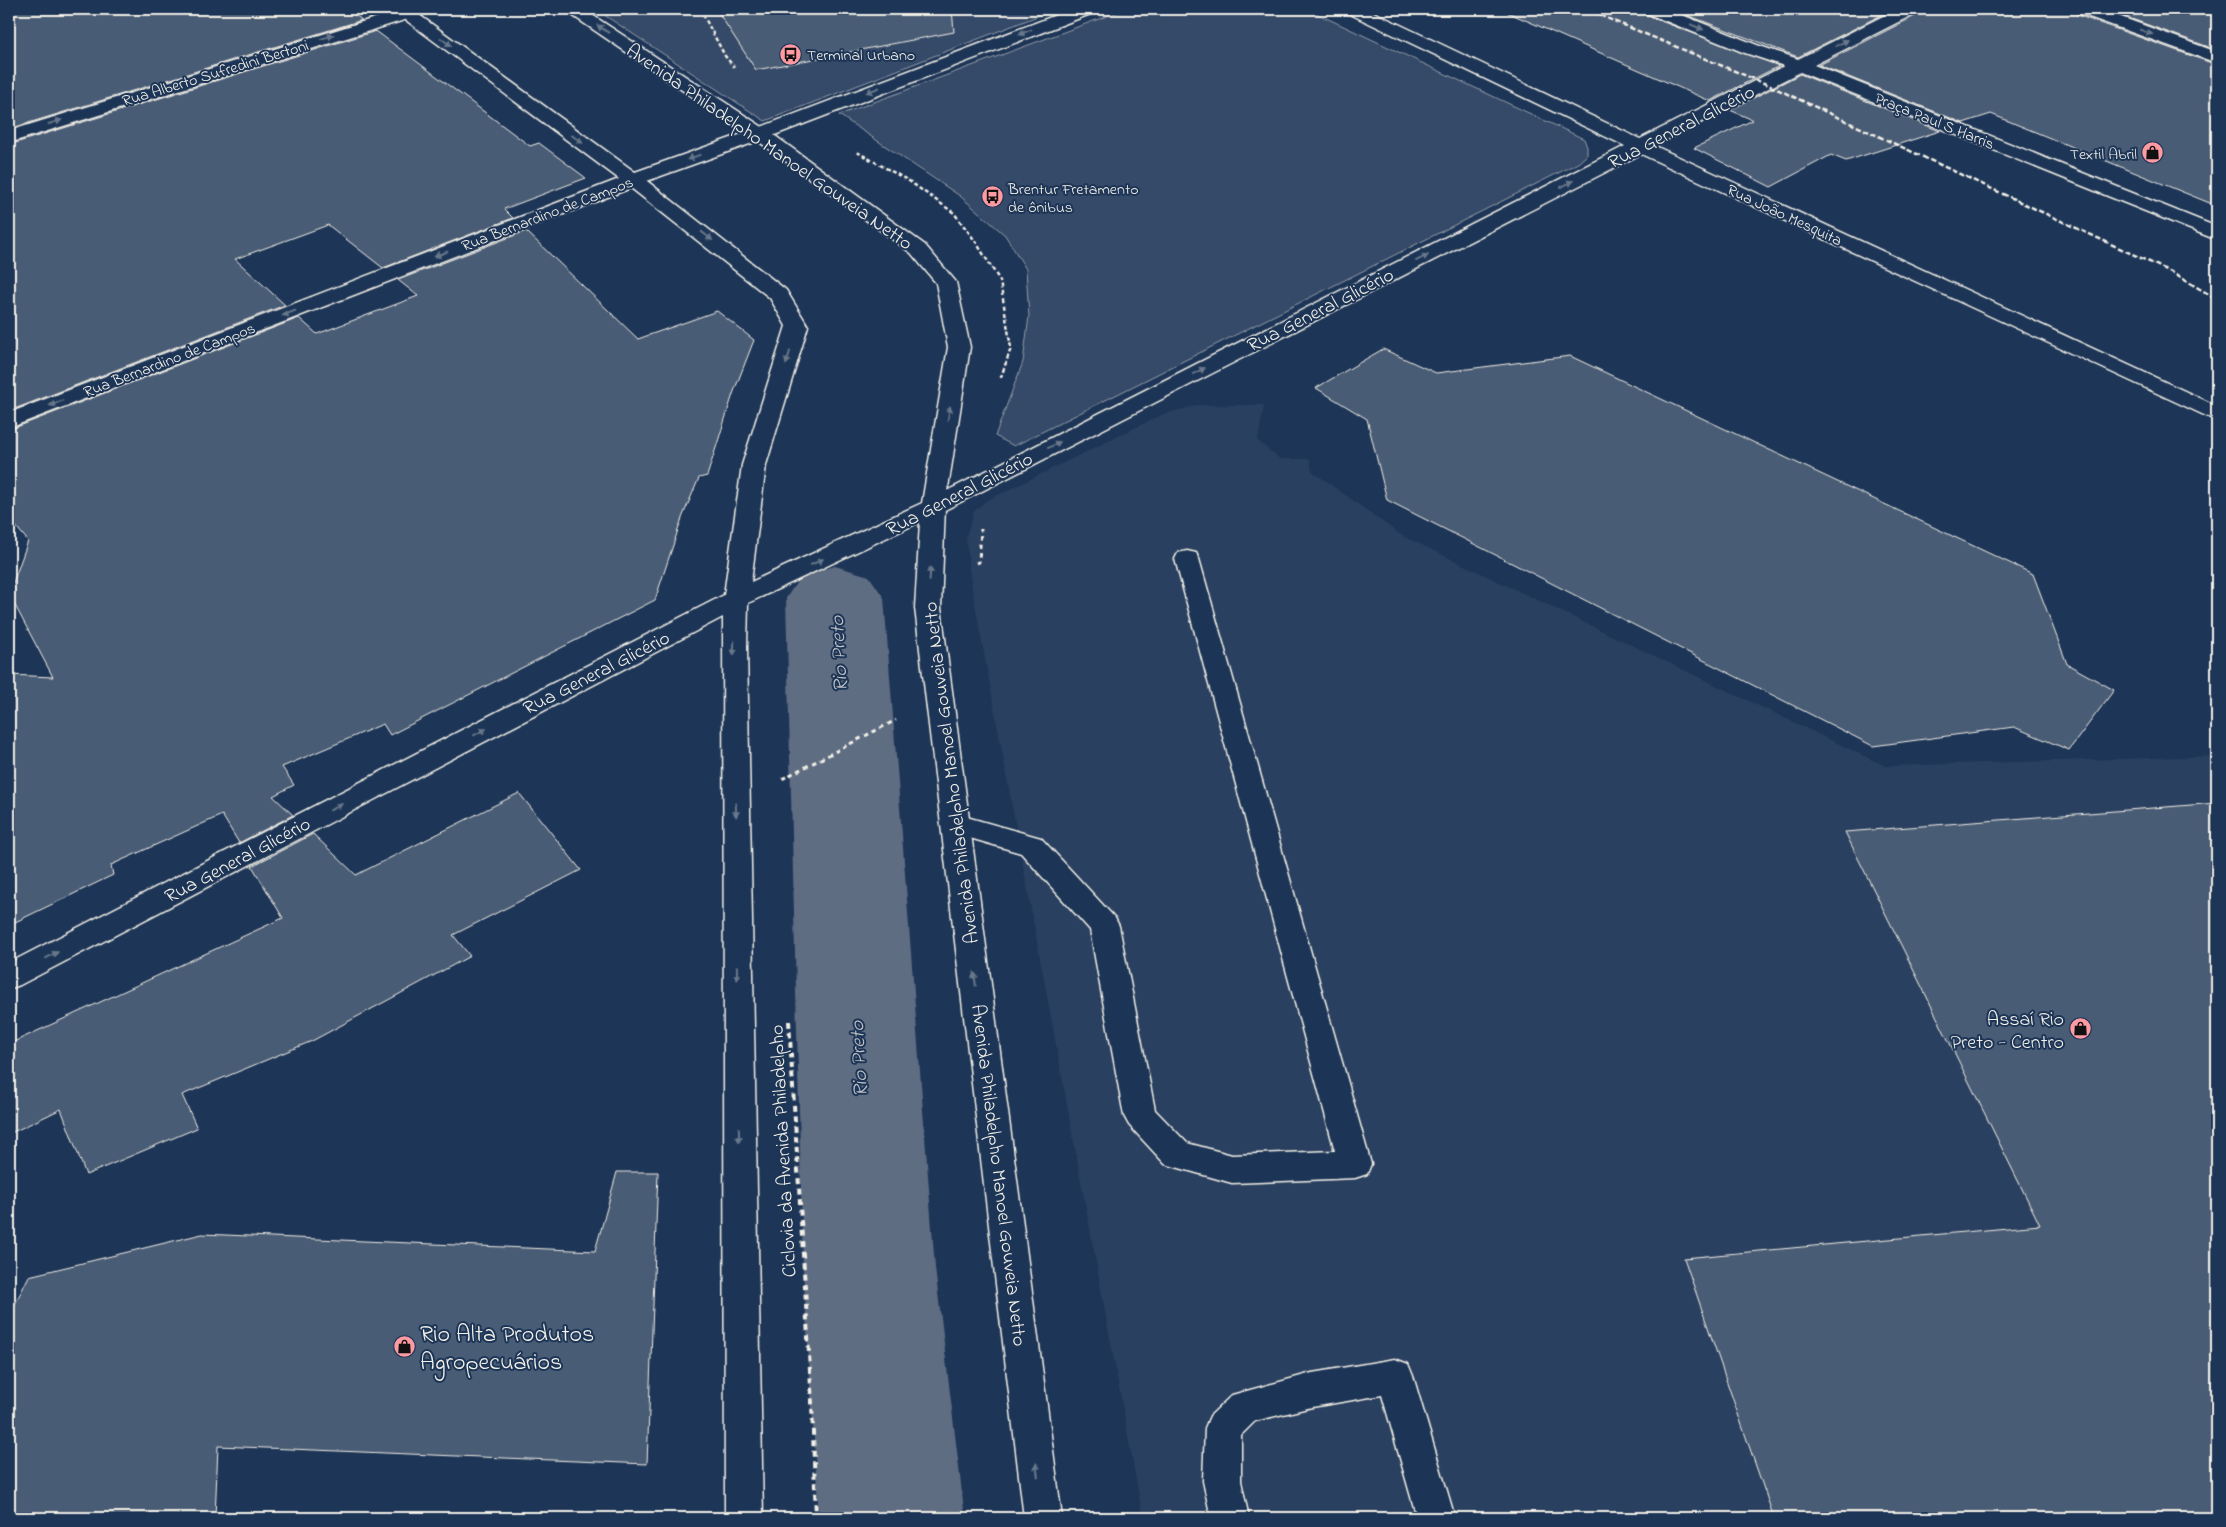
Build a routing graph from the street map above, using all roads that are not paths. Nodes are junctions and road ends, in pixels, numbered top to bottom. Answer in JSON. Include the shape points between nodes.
{"nodes":[{"id":1,"x":572,"y":9,"type":"edge"},
{"id":2,"x":1086,"y":9,"type":"edge"},
{"id":3,"x":1354,"y":9,"type":"edge"},
{"id":4,"x":1652,"y":9,"type":"edge"},
{"id":5,"x":1910,"y":9,"type":"edge"},
{"id":6,"x":2084,"y":9,"type":"edge"},
{"id":7,"x":409,"y":10,"type":"edge"},
{"id":8,"x":2217,"y":58,"type":"edge"},
{"id":9,"x":1799,"y":65,"type":"junction"},
{"id":10,"x":760,"y":134,"type":"junction"},
{"id":11,"x":9,"y":137,"type":"edge"},
{"id":12,"x":1639,"y":146,"type":"junction"},
{"id":13,"x":633,"y":180,"type":"junction"},
{"id":14,"x":2217,"y":234,"type":"edge"},
{"id":15,"x":2217,"y":414,"type":"edge"},
{"id":16,"x":9,"y":422,"type":"edge"},
{"id":17,"x":921,"y":513,"type":"junction"},
{"id":18,"x":1188,"y":559,"type":"dead end"},
{"id":19,"x":736,"y":599,"type":"junction"},
{"id":20,"x":956,"y":824,"type":"junction"},
{"id":21,"x":9,"y":977,"type":"edge"},
{"id":22,"x":744,"y":1518,"type":"edge"},
{"id":23,"x":1043,"y":1518,"type":"edge"},
{"id":24,"x":1230,"y":1518,"type":"edge"},
{"id":25,"x":1436,"y":1518,"type":"edge"}],
"edges":[{"from":10,"to":1,"type":"main road","name":"Avenida Philadelpho Manoel Gouveia Netto","one_way":true},
{"from":2,"to":10,"type":"main road","name":"Rua Bernardino de Campos","one_way":true},
{"from":3,"to":12,"type":"main road","name":"Rua João Mesquita"},
{"from":4,"to":9,"type":"main road","name":"Praça Paul S Harris","one_way":true},
{"from":9,"to":5,"type":"main road","name":"Rua General Glicério","one_way":true},
{"from":6,"to":8,"type":"main road","one_way":true},
{"from":11,"to":7,"type":"main road","name":"Rua Alberto Sufredini Bertoni","one_way":true},
{"from":7,"to":13,"type":"main road","one_way":true},
{"from":9,"to":12,"type":"main road","name":"Rua General Glicério"},
{"from":9,"to":14,"type":"main road","name":"Praça Paul S Harris"},
{"from":10,"to":13,"type":"main road","name":"Rua Bernardino de Campos","one_way":true},
{"from":17,"to":10,"type":"main road","name":"Avenida Philadelpho Manoel Gouveia Netto","one_way":true,"via":[[959,348],[946,282],[918,249]]},
{"from":12,"to":15,"type":"main road","name":"Rua João Mesquita"},
{"from":17,"to":12,"type":"main road","name":"Rua General Glicério","one_way":true},
{"from":13,"to":16,"type":"main road","name":"Rua Bernardino de Campos","one_way":true},
{"from":13,"to":19,"type":"main road","one_way":true,"via":[[779,294],[798,326],[754,465]]},
{"from":19,"to":17,"type":"main road","name":"Rua General Glicério","one_way":true},
{"from":20,"to":17,"type":"main road","name":"Avenida Philadelpho Manoel Gouveia Netto","one_way":true,"via":[[928,608]]},
{"from":18,"to":20,"type":"main road","via":[[1355,1164],[1232,1169],[1177,1154],[1140,1116],[1104,926],[1031,844]]},
{"from":21,"to":19,"type":"main road","name":"Rua General Glicério","one_way":true},
{"from":19,"to":22,"type":"main road","one_way":true},
{"from":23,"to":20,"type":"main road","name":"Avenida Philadelpho Manoel Gouveia Netto","one_way":true},
{"from":24,"to":25,"type":"main road","via":[[1222,1481],[1223,1428],[1245,1407],[1312,1390],[1394,1376]]}]}
